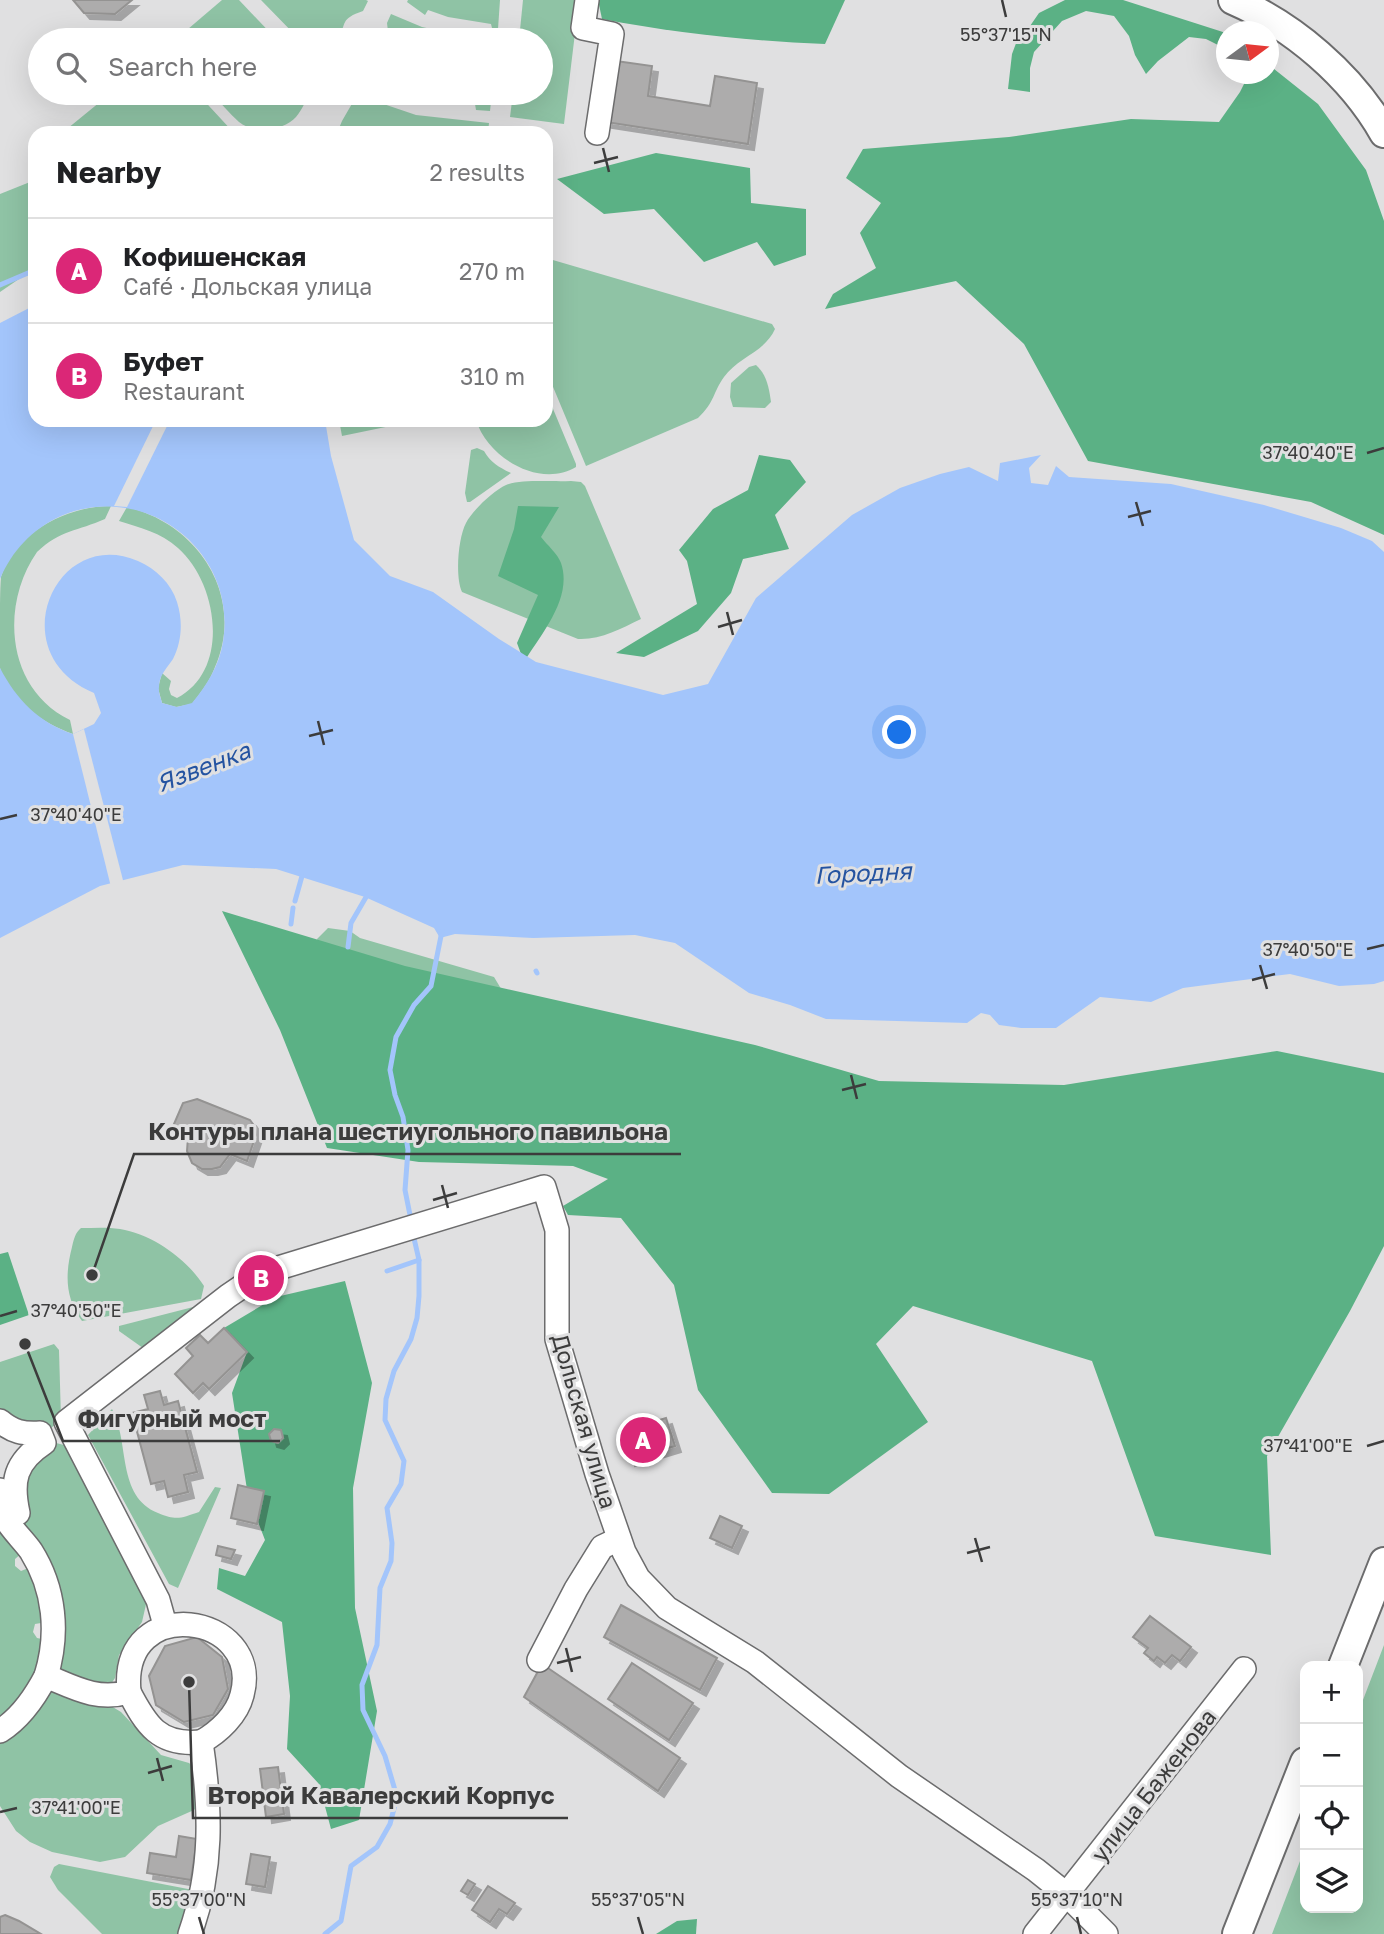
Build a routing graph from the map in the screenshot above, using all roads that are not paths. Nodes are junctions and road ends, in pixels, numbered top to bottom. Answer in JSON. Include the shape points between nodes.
{"nodes":[{"id":1,"x":587,"y":0,"type":"edge"},
{"id":2,"x":1233,"y":0,"type":"edge"},
{"id":3,"x":597,"y":133,"type":"dead end"},
{"id":4,"x":1384,"y":133,"type":"edge"},
{"id":5,"x":0,"y":1421,"type":"edge"},
{"id":6,"x":70,"y":1429,"type":"junction"},
{"id":7,"x":41,"y":1437,"type":"junction"},
{"id":8,"x":0,"y":1465,"type":"edge"},
{"id":9,"x":2,"y":1508,"type":"edge"},
{"id":10,"x":619,"y":1539,"type":"junction"},
{"id":11,"x":1384,"y":1562,"type":"edge"},
{"id":12,"x":165,"y":1625,"type":"junction"},
{"id":13,"x":539,"y":1660,"type":"dead end"},
{"id":14,"x":1345,"y":1661,"type":"edge"},
{"id":15,"x":1244,"y":1669,"type":"dead end"},
{"id":16,"x":46,"y":1676,"type":"junction"},
{"id":17,"x":129,"y":1692,"type":"junction"},
{"id":18,"x":0,"y":1731,"type":"edge"},
{"id":19,"x":201,"y":1742,"type":"junction"},
{"id":20,"x":1300,"y":1775,"type":"edge"},
{"id":21,"x":1066,"y":1894,"type":"junction"},
{"id":22,"x":190,"y":1934,"type":"edge"},
{"id":23,"x":1035,"y":1934,"type":"edge"},
{"id":24,"x":1106,"y":1934,"type":"edge"},
{"id":25,"x":1237,"y":1934,"type":"edge"}],
"edges":[{"from":1,"to":3,"type":"street","via":[[583,28],[612,34]]},
{"from":2,"to":4,"type":"main road","via":[[1313,49],[1341,76]]},
{"from":5,"to":7,"type":"street","via":[[10,1429],[40,1433]]},
{"from":6,"to":7,"type":"street"},
{"from":6,"to":10,"type":"street","name":"Дольская улица","via":[[66,1422],[262,1273],[544,1187],[555,1219],[558,1339]]},
{"from":6,"to":12,"type":"street","via":[[158,1600]]},
{"from":7,"to":8,"type":"street"},
{"from":7,"to":9,"type":"street","via":[[44,1443],[20,1465],[16,1478],[14,1495],[21,1526]]},
{"from":9,"to":16,"type":"street","via":[[31,1551],[53,1607]]},
{"from":10,"to":13,"type":"street","via":[[602,1547]]},
{"from":10,"to":21,"type":"street","name":"Дольская улица","via":[[638,1578],[667,1608],[755,1662],[900,1776]]},
{"from":11,"to":14,"type":"main road"},
{"from":12,"to":17,"type":"street","via":[[136,1648]]},
{"from":12,"to":19,"type":"street","via":[[204,1627],[228,1639],[240,1657],[246,1680],[241,1699],[232,1716]]},
{"from":15,"to":21,"type":"street","name":"улица Баженова"},
{"from":16,"to":17,"type":"street","via":[[88,1693]]},
{"from":16,"to":18,"type":"street","via":[[19,1716]]},
{"from":17,"to":19,"type":"street","via":[[144,1721],[163,1737],[184,1744]]},
{"from":19,"to":22,"type":"street","via":[[210,1822],[203,1889]]},
{"from":20,"to":25,"type":"main road"},
{"from":21,"to":23,"type":"street","name":"улица Баженова"},
{"from":21,"to":24,"type":"street","name":"Дольская улица"}]}
